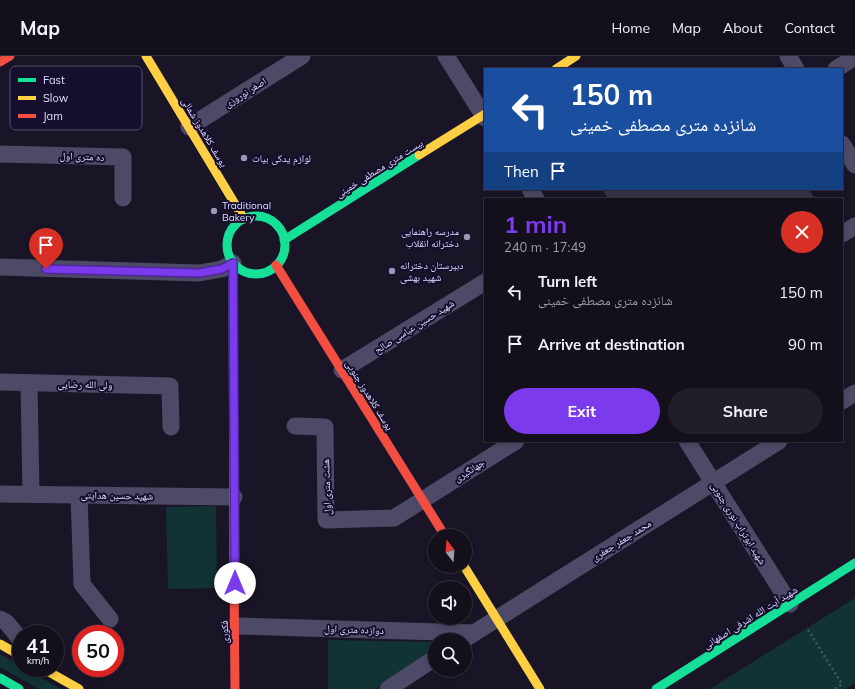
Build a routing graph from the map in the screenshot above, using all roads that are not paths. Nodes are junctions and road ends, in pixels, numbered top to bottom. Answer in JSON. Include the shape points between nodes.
{"nodes":[{"id":1,"x":10,"y":56,"type":"edge"},
{"id":2,"x":146,"y":56,"type":"edge"},
{"id":3,"x":302,"y":56,"type":"edge"},
{"id":4,"x":446,"y":56,"type":"edge"},
{"id":5,"x":576,"y":56,"type":"edge"},
{"id":6,"x":788,"y":56,"type":"edge"},
{"id":7,"x":855,"y":57,"type":"edge"},
{"id":8,"x":0,"y":62,"type":"edge"},
{"id":9,"x":558,"y":68,"type":"edge"},
{"id":10,"x":795,"y":68,"type":"edge"},
{"id":11,"x":838,"y":68,"type":"edge"},
{"id":12,"x":484,"y":115,"type":"edge"},
{"id":13,"x":189,"y":127,"type":"junction"},
{"id":14,"x":843,"y":146,"type":"edge"},
{"id":15,"x":0,"y":154,"type":"edge"},
{"id":16,"x":855,"y":164,"type":"edge"},
{"id":17,"x":123,"y":198,"type":"dead end"},
{"id":18,"x":244,"y":219,"type":"junction"},
{"id":19,"x":855,"y":226,"type":"edge"},
{"id":20,"x":843,"y":233,"type":"edge"},
{"id":21,"x":284,"y":240,"type":"junction"},
{"id":22,"x":233,"y":263,"type":"junction"},
{"id":23,"x":276,"y":265,"type":"junction"},
{"id":24,"x":0,"y":267,"type":"edge"},
{"id":25,"x":484,"y":283,"type":"edge"},
{"id":26,"x":342,"y":370,"type":"junction"},
{"id":27,"x":0,"y":382,"type":"edge"},
{"id":28,"x":29,"y":383,"type":"junction"},
{"id":29,"x":855,"y":393,"type":"edge"},
{"id":30,"x":843,"y":400,"type":"edge"},
{"id":31,"x":295,"y":426,"type":"dead end"},
{"id":32,"x":171,"y":427,"type":"dead end"},
{"id":33,"x":514,"y":442,"type":"edge"},
{"id":34,"x":688,"y":442,"type":"edge"},
{"id":35,"x":777,"y":442,"type":"edge"},
{"id":36,"x":713,"y":482,"type":"junction"},
{"id":37,"x":0,"y":494,"type":"edge"},
{"id":38,"x":31,"y":494,"type":"junction"},
{"id":39,"x":79,"y":495,"type":"junction"},
{"id":40,"x":234,"y":497,"type":"junction"},
{"id":41,"x":423,"y":500,"type":"junction"},
{"id":42,"x":441,"y":529,"type":"edge"},
{"id":43,"x":855,"y":563,"type":"edge"},
{"id":44,"x":468,"y":573,"type":"edge"},
{"id":45,"x":790,"y":604,"type":"junction"},
{"id":46,"x":496,"y":618,"type":"junction"},
{"id":47,"x":0,"y":619,"type":"edge"},
{"id":48,"x":110,"y":619,"type":"dead end"},
{"id":49,"x":235,"y":626,"type":"junction"},
{"id":50,"x":12,"y":629,"type":"edge"},
{"id":51,"x":472,"y":633,"type":"edge"},
{"id":52,"x":428,"y":634,"type":"edge"},
{"id":53,"x":0,"y":644,"type":"edge"},
{"id":54,"x":12,"y":651,"type":"edge"},
{"id":55,"x":428,"y":663,"type":"edge"},
{"id":56,"x":58,"y":677,"type":"edge"},
{"id":57,"x":0,"y":678,"type":"edge"},
{"id":58,"x":18,"y":689,"type":"edge"},
{"id":59,"x":79,"y":689,"type":"edge"},
{"id":60,"x":235,"y":689,"type":"edge"},
{"id":61,"x":388,"y":689,"type":"edge"},
{"id":62,"x":540,"y":689,"type":"edge"},
{"id":63,"x":656,"y":689,"type":"edge"}],
"edges":[{"from":1,"to":8,"type":"main road"},
{"from":2,"to":13,"type":"main road","name":"یوسف کلاهدوز شمالی"},
{"from":3,"to":13,"type":"street","name":"اصغر نوروزی"},
{"from":4,"to":12,"type":"street"},
{"from":5,"to":9,"type":"main road"},
{"from":6,"to":10,"type":"street"},
{"from":7,"to":11,"type":"street"},
{"from":12,"to":21,"type":"main road","name":"بیست متری مصطفی خمینی"},
{"from":13,"to":18,"type":"main road","name":"یوسف کلاهدوز شمالی"},
{"from":14,"to":16,"type":"street"},
{"from":15,"to":17,"type":"street","name":"ده متری اول","via":[[123,157]]},
{"from":18,"to":21,"type":"main road","via":[[261,217],[269,220],[276,225]]},
{"from":18,"to":22,"type":"main road","via":[[231,230],[228,238],[228,255]]},
{"from":19,"to":20,"type":"street"},
{"from":21,"to":23,"type":"main road","via":[[282,258]]},
{"from":22,"to":23,"type":"main road","via":[[244,272],[258,274],[265,273]]},
{"from":22,"to":24,"type":"street","via":[[222,269],[199,273]]},
{"from":22,"to":40,"type":"main road","name":"فکوری"},
{"from":23,"to":26,"type":"main road","name":"یوسف کلاهدوز جنوبی"},
{"from":25,"to":26,"type":"street","name":"شهید حسین عباسی صالح"},
{"from":26,"to":41,"type":"main road","name":"یوسف کلاهدوز جنوبی"},
{"from":27,"to":28,"type":"street","name":"ولی الله رضایی"},
{"from":28,"to":32,"type":"street","name":"ولی الله رضایی","via":[[170,386]]},
{"from":28,"to":38,"type":"street"},
{"from":29,"to":30,"type":"street"},
{"from":31,"to":41,"type":"street","name":"هشت متری اول","via":[[325,427],[326,520],[394,518]]},
{"from":33,"to":41,"type":"street","name":"جهانگیری"},
{"from":34,"to":36,"type":"street","name":"شهید ابوتراب نوری جنوبی"},
{"from":35,"to":36,"type":"street","name":"محمد جعفر جعفری"},
{"from":36,"to":45,"type":"street","name":"شهید ابوتراب نوری جنوبی"},
{"from":36,"to":46,"type":"street","name":"محمد جعفر جعفری"},
{"from":37,"to":38,"type":"street","name":"شهید حسین هدایتی"},
{"from":38,"to":39,"type":"street","name":"شهید حسین هدایتی"},
{"from":39,"to":40,"type":"street","name":"شهید حسین هدایتی"},
{"from":39,"to":48,"type":"street","via":[[82,584]]},
{"from":40,"to":49,"type":"main road","name":"فکوری"},
{"from":41,"to":42,"type":"main road","name":"یوسف کلاهدوز جنوبی"},
{"from":43,"to":45,"type":"main road","name":"شهید آیت الله اشرفی اصفهانی"},
{"from":44,"to":46,"type":"main road"},
{"from":45,"to":63,"type":"main road","name":"شهید آیت الله اشرفی اصفهانی"},
{"from":46,"to":51,"type":"street","name":"محمد جعفر جعفری"},
{"from":46,"to":62,"type":"main road"},
{"from":47,"to":50,"type":"street"},
{"from":49,"to":52,"type":"street","name":"دوازده متری اول"},
{"from":49,"to":60,"type":"main road","name":"فکوری"},
{"from":53,"to":54,"type":"main road"},
{"from":55,"to":61,"type":"street"},
{"from":56,"to":59,"type":"main road"},
{"from":57,"to":58,"type":"main road"}]}
